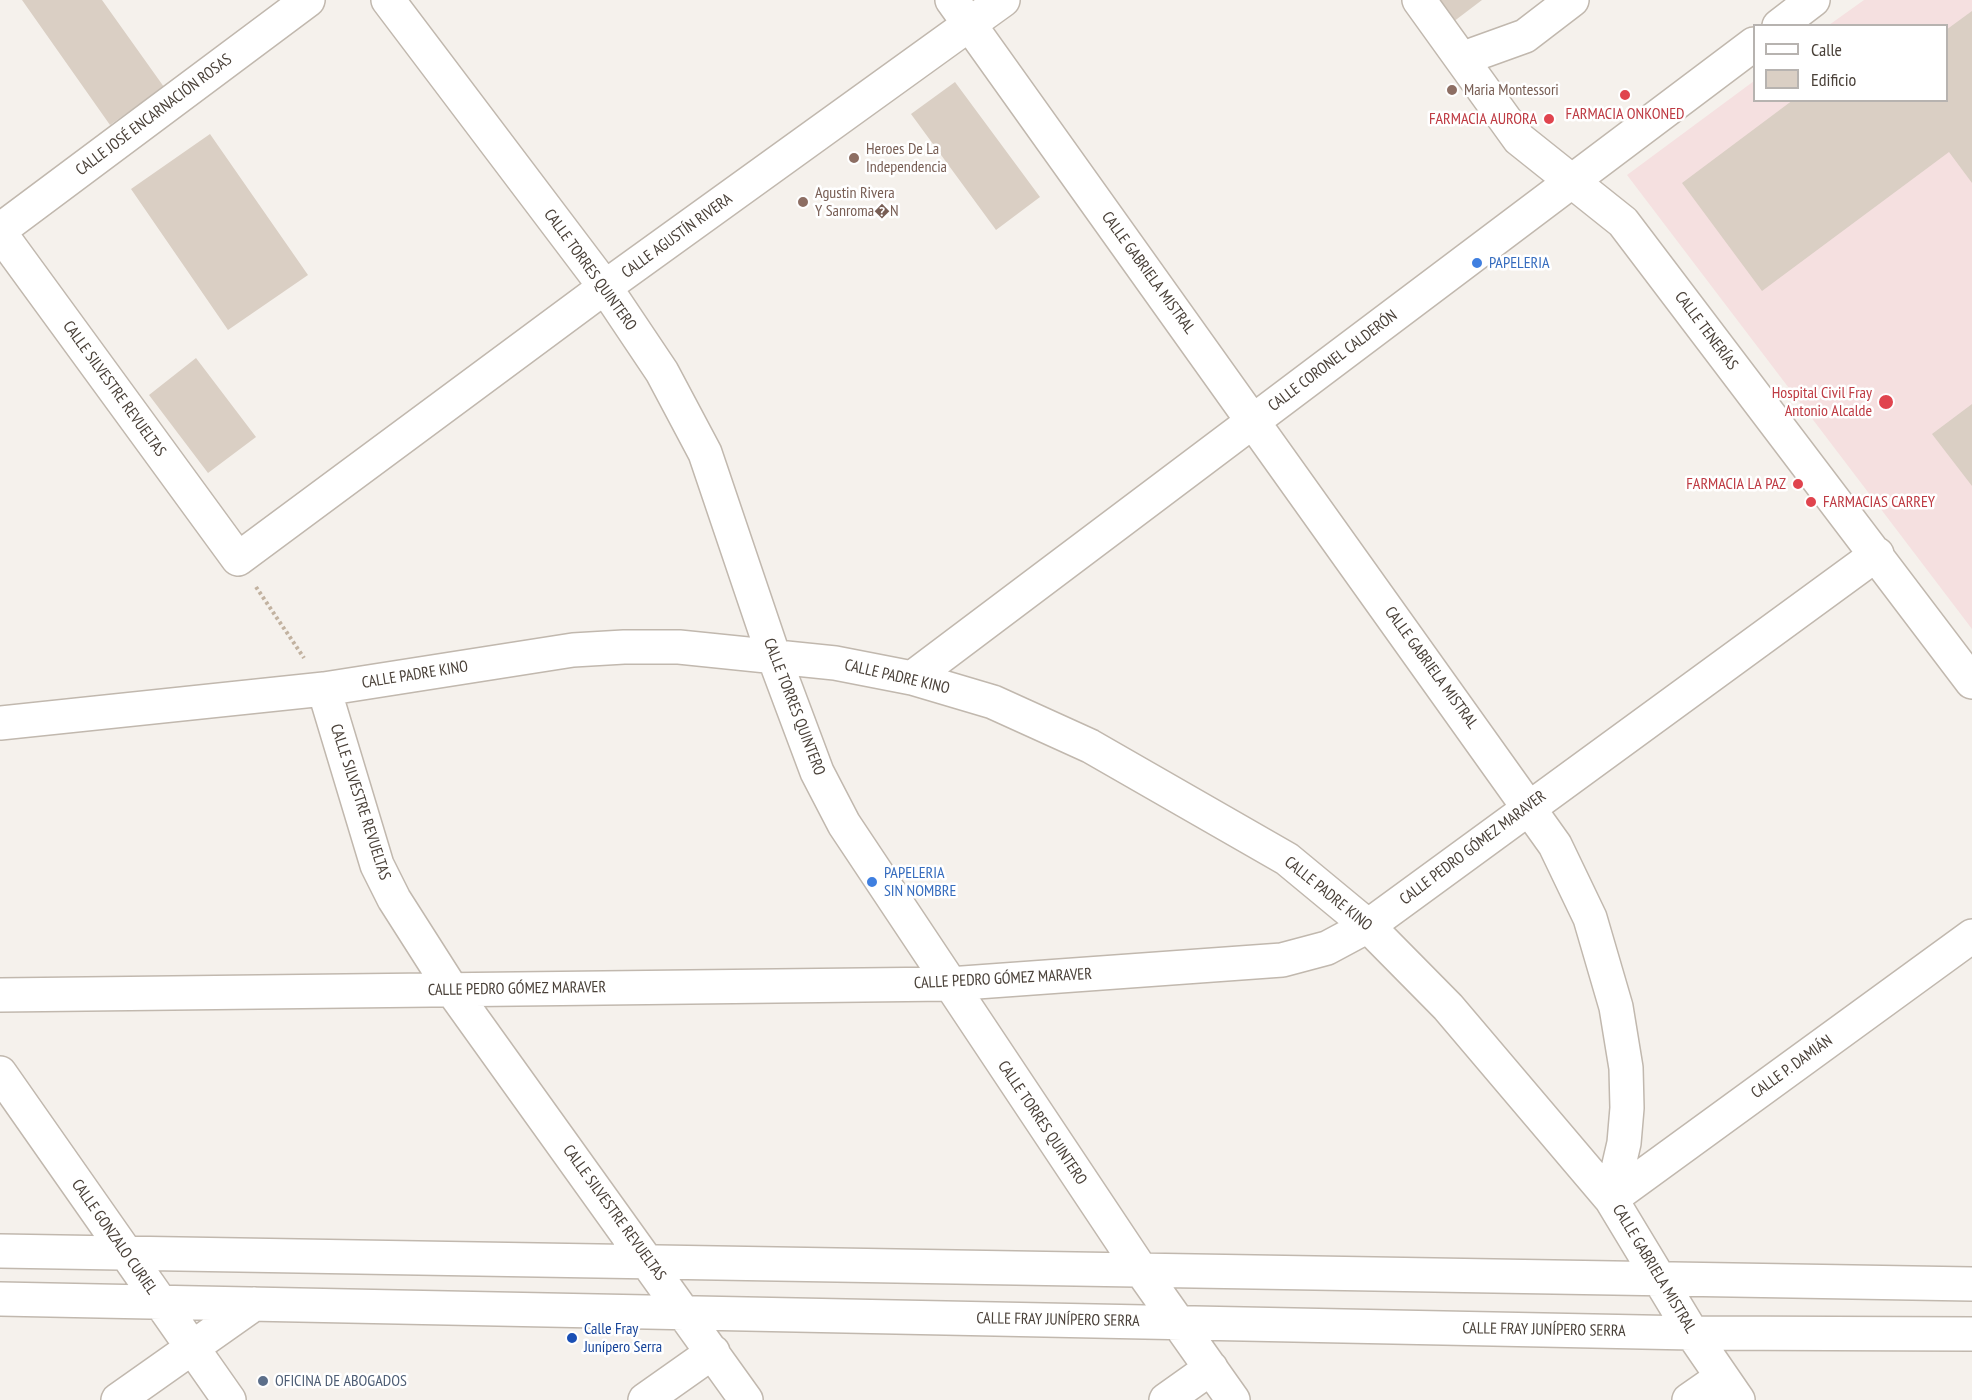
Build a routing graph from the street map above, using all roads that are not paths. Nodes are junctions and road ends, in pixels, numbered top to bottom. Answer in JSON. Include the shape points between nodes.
{"nodes":[{"id":1,"x":308,"y":0,"type":"edge"},
{"id":2,"x":388,"y":0,"type":"edge"},
{"id":3,"x":1003,"y":0,"type":"edge"},
{"id":4,"x":1419,"y":0,"type":"edge"},
{"id":5,"x":1572,"y":0,"type":"edge"},
{"id":6,"x":1813,"y":0,"type":"edge"},
{"id":7,"x":961,"y":12,"type":"edge"},
{"id":8,"x":1782,"y":24,"type":"edge"},
{"id":9,"x":1753,"y":45,"type":"edge"},
{"id":10,"x":1464,"y":62,"type":"junction"},
{"id":11,"x":1572,"y":179,"type":"junction"},
{"id":12,"x":0,"y":231,"type":"edge"},
{"id":13,"x":605,"y":287,"type":"junction"},
{"id":14,"x":1254,"y":420,"type":"junction"},
{"id":15,"x":1877,"y":554,"type":"junction"},
{"id":16,"x":238,"y":559,"type":"joint"},
{"id":17,"x":774,"y":657,"type":"junction"},
{"id":18,"x":912,"y":678,"type":"junction"},
{"id":19,"x":1972,"y":682,"type":"edge"},
{"id":20,"x":324,"y":689,"type":"junction"},
{"id":21,"x":0,"y":723,"type":"edge"},
{"id":22,"x":1530,"y":805,"type":"junction"},
{"id":23,"x":1368,"y":926,"type":"junction"},
{"id":24,"x":1972,"y":936,"type":"edge"},
{"id":25,"x":949,"y":984,"type":"junction"},
{"id":26,"x":452,"y":990,"type":"junction"},
{"id":27,"x":0,"y":995,"type":"edge"},
{"id":28,"x":0,"y":1073,"type":"edge"},
{"id":29,"x":1611,"y":1199,"type":"junction"},
{"id":30,"x":0,"y":1251,"type":"edge"},
{"id":31,"x":125,"y":1252,"type":"junction"},
{"id":32,"x":649,"y":1261,"type":"junction"},
{"id":33,"x":1141,"y":1270,"type":"junction"},
{"id":34,"x":1660,"y":1280,"type":"junction"},
{"id":35,"x":1972,"y":1284,"type":"edge"},
{"id":36,"x":0,"y":1299,"type":"edge"},
{"id":37,"x":160,"y":1302,"type":"junction"},
{"id":38,"x":254,"y":1304,"type":"junction"},
{"id":39,"x":685,"y":1313,"type":"junction"},
{"id":40,"x":1179,"y":1323,"type":"junction"},
{"id":41,"x":1692,"y":1333,"type":"junction"},
{"id":42,"x":1972,"y":1334,"type":"edge"},
{"id":43,"x":192,"y":1348,"type":"junction"},
{"id":44,"x":713,"y":1353,"type":"junction"},
{"id":45,"x":1211,"y":1368,"type":"junction"},
{"id":46,"x":1730,"y":1388,"type":"edge"},
{"id":47,"x":118,"y":1400,"type":"edge"},
{"id":48,"x":228,"y":1400,"type":"edge"},
{"id":49,"x":645,"y":1400,"type":"edge"},
{"id":50,"x":746,"y":1400,"type":"edge"},
{"id":51,"x":1166,"y":1400,"type":"edge"},
{"id":52,"x":1233,"y":1400,"type":"edge"},
{"id":53,"x":1689,"y":1400,"type":"edge"}],
"edges":[{"from":1,"to":12,"type":"street","name":"CALLE JOSÉ ENCARNACIÓN ROSAS"},
{"from":2,"to":13,"type":"street","name":"CALLE TORRES QUINTERO"},
{"from":3,"to":7,"type":"street","name":"CALLE AGUSTÍN RIVERA"},
{"from":4,"to":10,"type":"street","name":"CALLE TENERÍAS"},
{"from":5,"to":10,"type":"street","via":[[1525,36],[1475,54]]},
{"from":6,"to":8,"type":"street"},
{"from":7,"to":13,"type":"street","name":"CALLE AGUSTÍN RIVERA"},
{"from":7,"to":14,"type":"street","name":"CALLE GABRIELA MISTRAL"},
{"from":9,"to":11,"type":"street","name":"CALLE CORONEL CALDERÓN"},
{"from":10,"to":11,"type":"street","name":"CALLE TENERÍAS","via":[[1519,139]]},
{"from":11,"to":14,"type":"street","name":"CALLE CORONEL CALDERÓN"},
{"from":11,"to":15,"type":"street","name":"CALLE TENERÍAS","via":[[1623,222]]},
{"from":12,"to":16,"type":"street","name":"CALLE SILVESTRE REVUELTAS"},
{"from":13,"to":16,"type":"street","name":"CALLE AGUSTÍN RIVERA"},
{"from":13,"to":17,"type":"street","name":"CALLE TORRES QUINTERO","via":[[662,372],[705,453]]},
{"from":14,"to":18,"type":"street","name":"CALLE CORONEL CALDERÓN"},
{"from":14,"to":22,"type":"street","name":"CALLE GABRIELA MISTRAL"},
{"from":15,"to":19,"type":"street","name":"CALLE TENERÍAS"},
{"from":15,"to":22,"type":"street","name":"CALLE PEDRO GÓMEZ MARAVER"},
{"from":17,"to":18,"type":"street","name":"CALLE PADRE KINO","via":[[835,663]]},
{"from":17,"to":20,"type":"street","name":"CALLE PADRE KINO","via":[[679,647],[573,650]]},
{"from":17,"to":25,"type":"street","name":"CALLE TORRES QUINTERO","via":[[817,772],[844,824]]},
{"from":18,"to":23,"type":"street","name":"CALLE PADRE KINO","via":[[993,702],[1090,746],[1287,859]]},
{"from":20,"to":21,"type":"street","name":"CALLE PADRE KINO"},
{"from":20,"to":26,"type":"street","name":"CALLE SILVESTRE REVUELTAS","via":[[377,865]]},
{"from":22,"to":23,"type":"street","name":"CALLE PEDRO GÓMEZ MARAVER"},
{"from":22,"to":29,"type":"street","name":"CALLE GABRIELA MISTRAL","via":[[1555,845],[1590,918],[1616,1007],[1628,1108]]},
{"from":23,"to":25,"type":"street","name":"CALLE PEDRO GÓMEZ MARAVER","via":[[1327,948],[1282,960]]},
{"from":23,"to":29,"type":"street","name":"CALLE PADRE KINO","via":[[1448,1007]]},
{"from":24,"to":29,"type":"street","name":"CALLE P. DAMIÁN"},
{"from":25,"to":26,"type":"street","name":"CALLE PEDRO GÓMEZ MARAVER"},
{"from":25,"to":33,"type":"street","name":"CALLE TORRES QUINTERO"},
{"from":26,"to":27,"type":"street","name":"CALLE PEDRO GÓMEZ MARAVER"},
{"from":26,"to":32,"type":"street","name":"CALLE SILVESTRE REVUELTAS"},
{"from":28,"to":31,"type":"street","name":"CALLE GONZALO CURIEL"},
{"from":29,"to":34,"type":"street","name":"CALLE GABRIELA MISTRAL"},
{"from":30,"to":31,"type":"street"},
{"from":31,"to":32,"type":"street"},
{"from":31,"to":37,"type":"street","name":"CALLE GONZALO CURIEL"},
{"from":32,"to":33,"type":"street"},
{"from":32,"to":39,"type":"street","name":"CALLE SILVESTRE REVUELTAS"},
{"from":33,"to":34,"type":"street"},
{"from":33,"to":40,"type":"street","name":"CALLE TORRES QUINTERO"},
{"from":34,"to":35,"type":"street"},
{"from":34,"to":41,"type":"street","name":"CALLE GABRIELA MISTRAL"},
{"from":36,"to":37,"type":"street","name":"CALLE FRAY JUNÍPERO SERRA"},
{"from":37,"to":38,"type":"street","name":"CALLE FRAY JUNÍPERO SERRA"},
{"from":37,"to":43,"type":"street","name":"CALLE GONZALO CURIEL"},
{"from":38,"to":39,"type":"street","name":"CALLE FRAY JUNÍPERO SERRA"},
{"from":38,"to":43,"type":"street"},
{"from":39,"to":40,"type":"street","name":"CALLE FRAY JUNÍPERO SERRA"},
{"from":39,"to":44,"type":"street","name":"CALLE SILVESTRE REVUELTAS"},
{"from":40,"to":41,"type":"street","name":"CALLE FRAY JUNÍPERO SERRA"},
{"from":40,"to":45,"type":"street","name":"CALLE TORRES QUINTERO"},
{"from":41,"to":42,"type":"street","name":"CALLE FRAY JUNÍPERO SERRA"},
{"from":41,"to":46,"type":"street","name":"CALLE GABRIELA MISTRAL"},
{"from":43,"to":47,"type":"street"},
{"from":43,"to":48,"type":"street","name":"CALLE GONZALO CURIEL"},
{"from":44,"to":49,"type":"street"},
{"from":44,"to":50,"type":"street","name":"CALLE SILVESTRE REVUELTAS"},
{"from":45,"to":51,"type":"street"},
{"from":45,"to":52,"type":"street","name":"CALLE TORRES QUINTERO"},
{"from":46,"to":53,"type":"street"}]}
